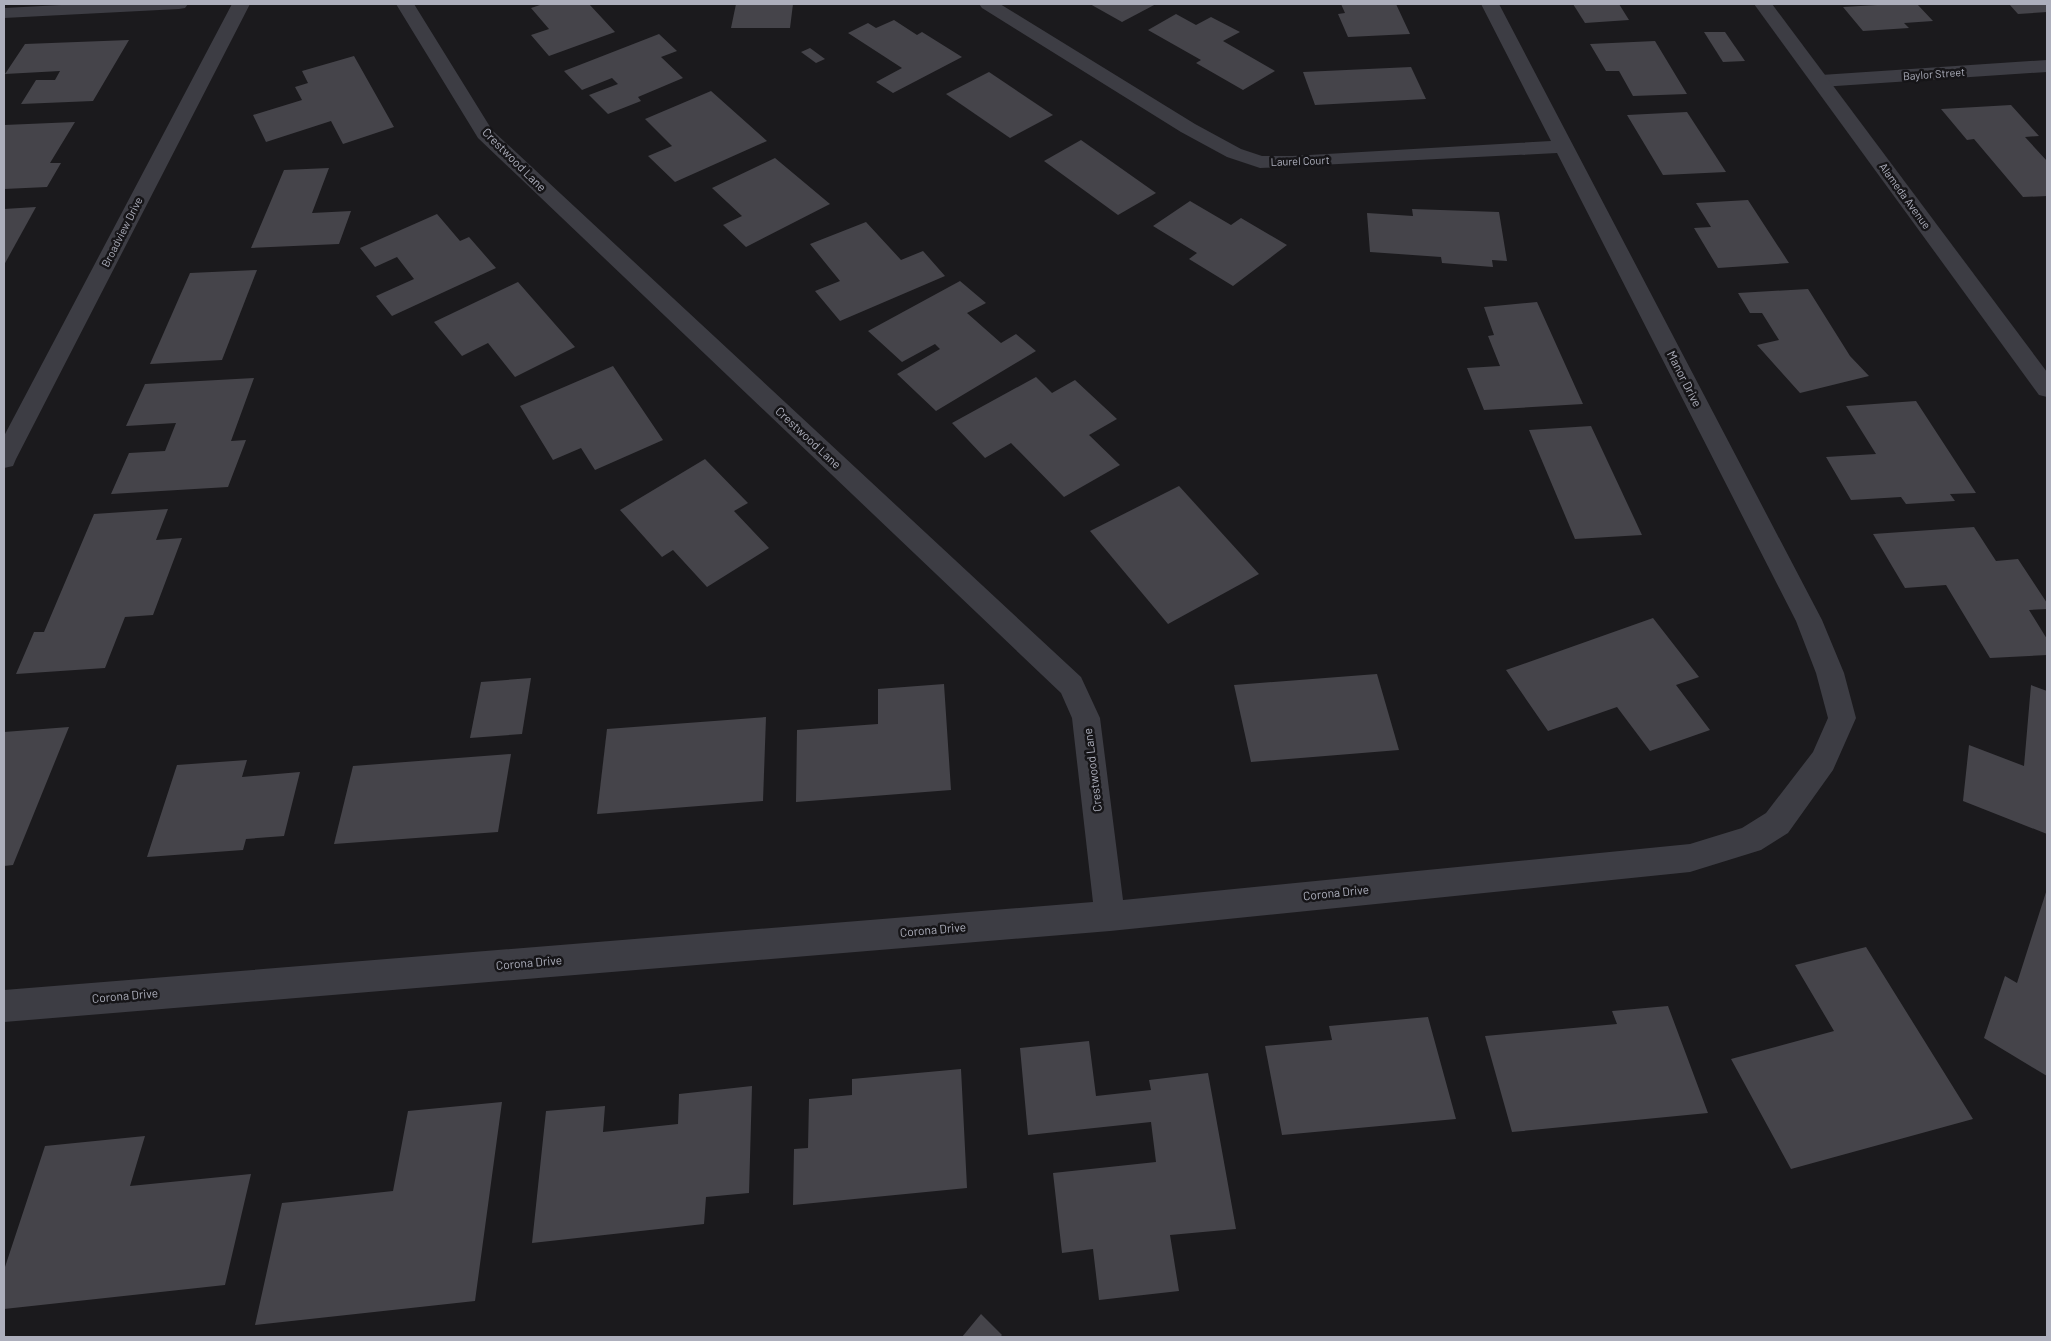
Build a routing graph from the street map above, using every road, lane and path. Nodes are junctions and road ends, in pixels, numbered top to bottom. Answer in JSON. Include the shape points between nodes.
{"nodes":[{"id":1,"x":179,"y":4,"type":"edge"},
{"id":2,"x":241,"y":4,"type":"edge"},
{"id":3,"x":405,"y":4,"type":"edge"},
{"id":4,"x":988,"y":4,"type":"edge"},
{"id":5,"x":1490,"y":4,"type":"edge"},
{"id":6,"x":1763,"y":4,"type":"edge"},
{"id":7,"x":4,"y":12,"type":"edge"},
{"id":8,"x":2047,"y":66,"type":"edge"},
{"id":9,"x":1820,"y":81,"type":"junction"},
{"id":10,"x":1564,"y":146,"type":"junction"},
{"id":11,"x":2047,"y":389,"type":"edge"},
{"id":12,"x":4,"y":459,"type":"edge"},
{"id":13,"x":1822,"y":761,"type":"joint"},
{"id":14,"x":1110,"y":916,"type":"junction"},
{"id":15,"x":4,"y":1006,"type":"edge"}],
"edges":[{"from":1,"to":7,"type":"street"},
{"from":2,"to":12,"type":"street","name":"Broadview Drive"},
{"from":3,"to":14,"type":"street","name":"Crestwood Lane","via":[[485,134],[1071,685],[1086,718]]},
{"from":4,"to":10,"type":"street","name":"Laurel Court","via":[[1188,128],[1234,153],[1260,162]]},
{"from":5,"to":10,"type":"street","name":"Manor Drive"},
{"from":6,"to":9,"type":"street","name":"Alameda Avenue"},
{"from":8,"to":9,"type":"street","name":"Baylor Street"},
{"from":9,"to":11,"type":"street","name":"Alameda Avenue"},
{"from":10,"to":13,"type":"street","name":"Manor Drive","via":[[1809,620],[1830,673],[1842,718]]},
{"from":13,"to":14,"type":"street","name":"Corona Drive","via":[[1776,824],[1750,840],[1690,858]]},
{"from":14,"to":15,"type":"street","name":"Corona Drive"}]}
